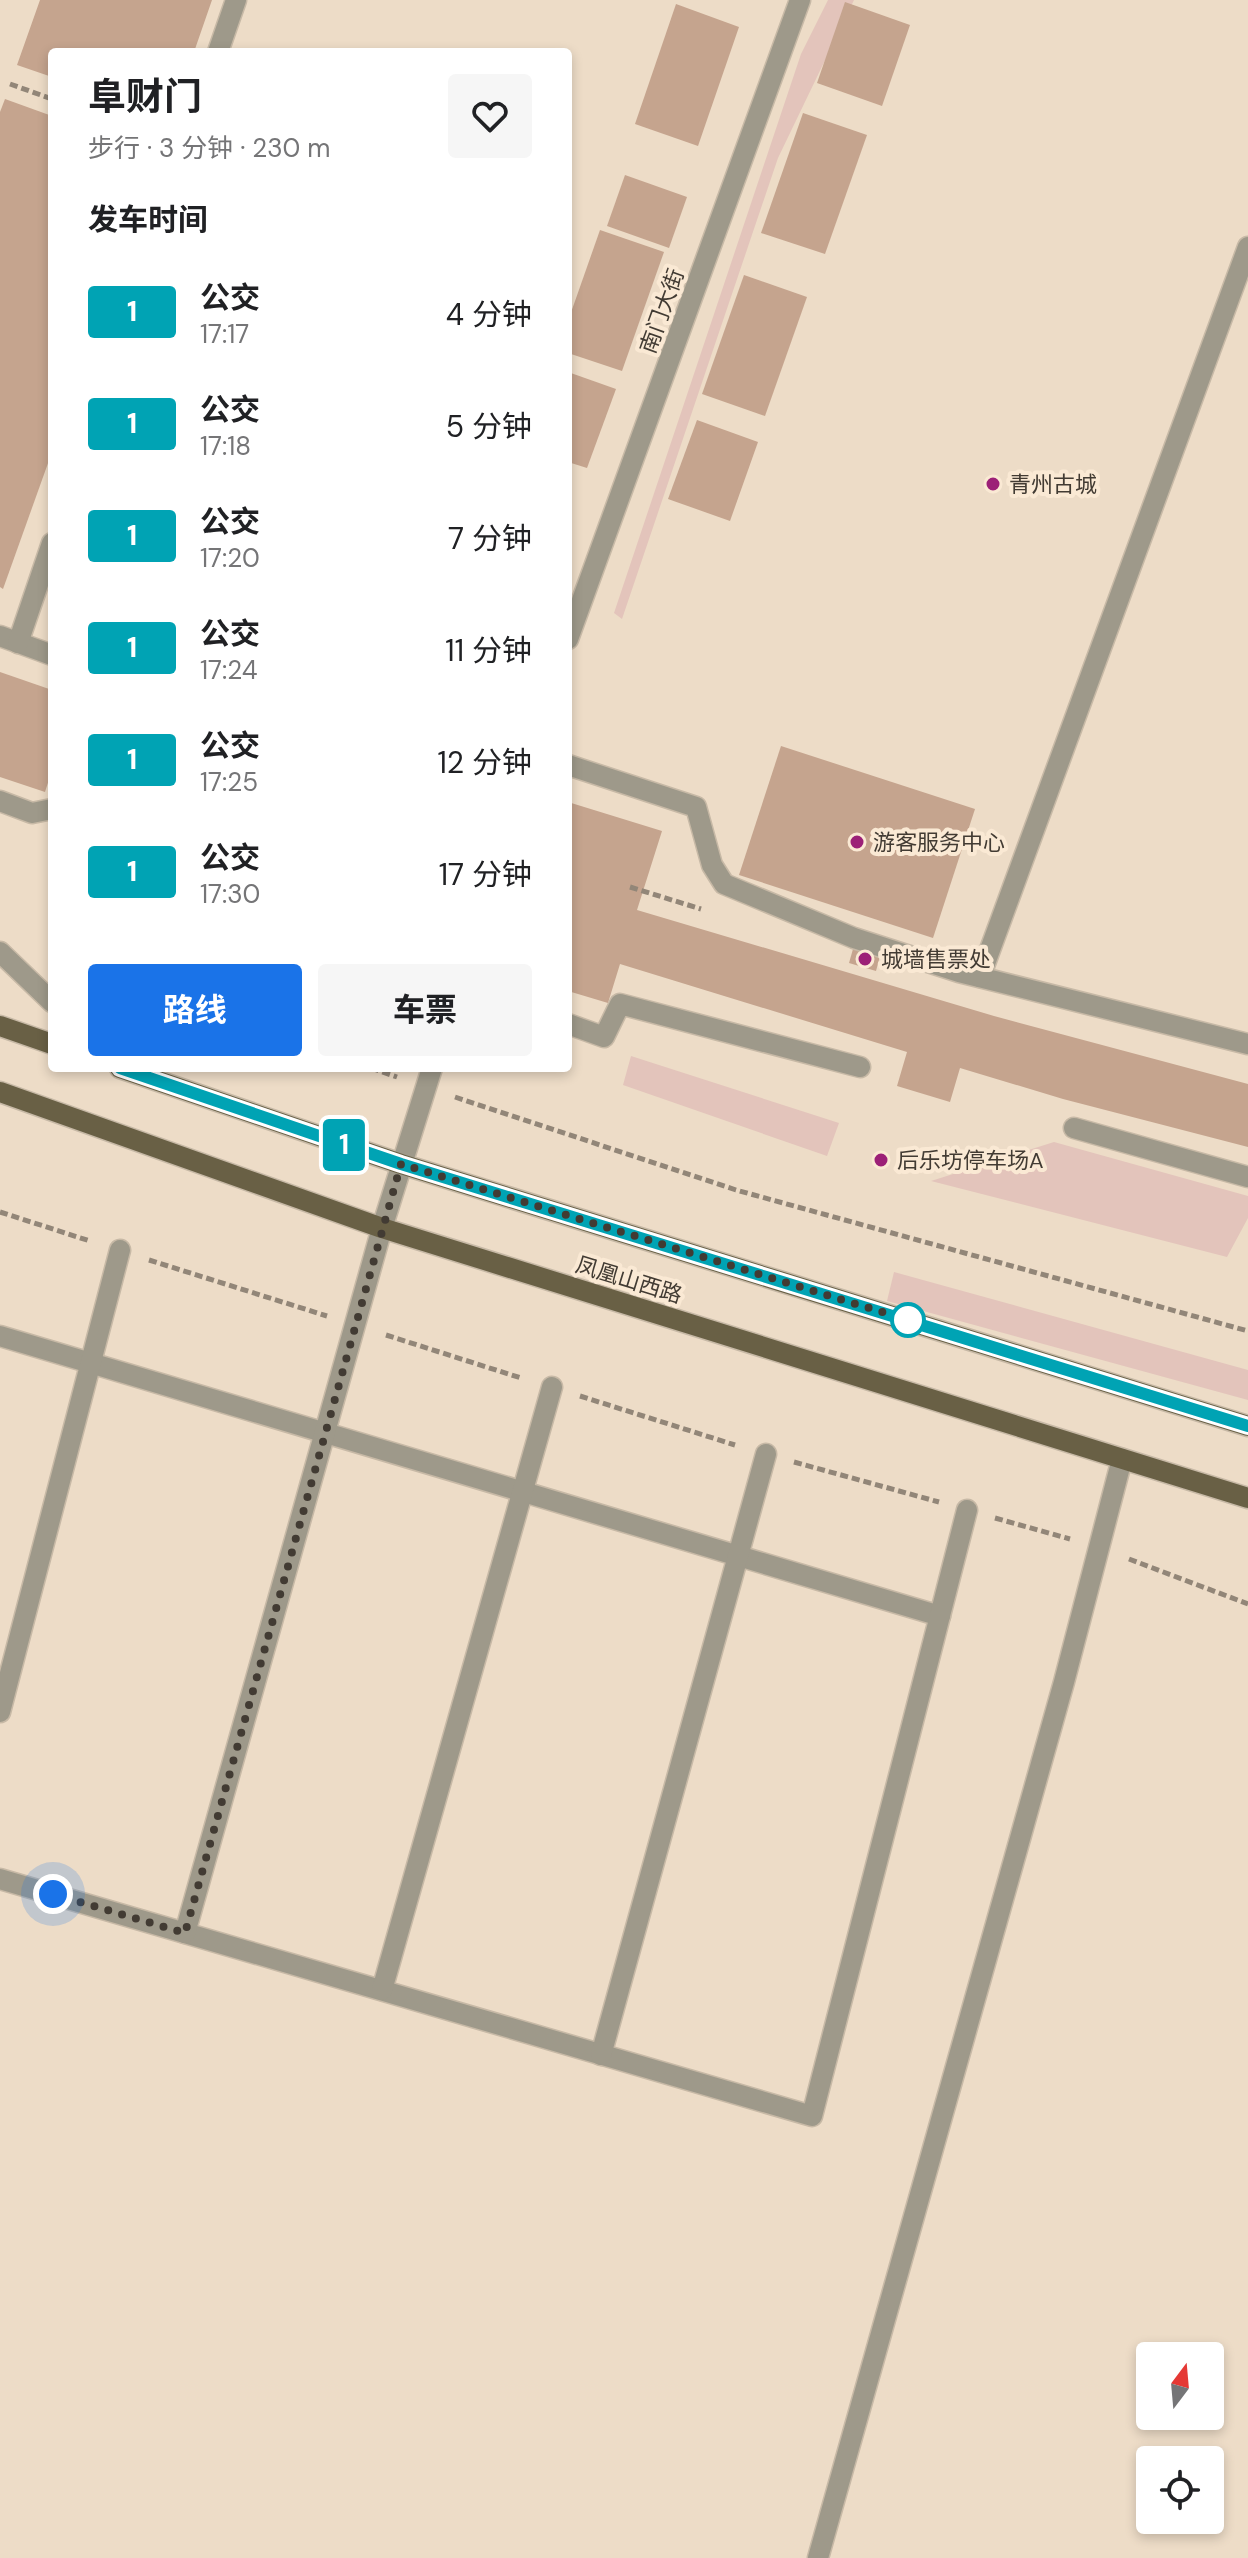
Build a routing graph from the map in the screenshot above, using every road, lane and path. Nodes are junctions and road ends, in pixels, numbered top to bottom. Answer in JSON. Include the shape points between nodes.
{"nodes":[{"id":1,"x":236,"y":0,"type":"edge"},
{"id":2,"x":800,"y":0,"type":"edge"},
{"id":3,"x":219,"y":48,"type":"edge"},
{"id":4,"x":10,"y":84,"type":"dead end"},
{"id":5,"x":48,"y":98,"type":"edge"},
{"id":6,"x":1248,"y":247,"type":"edge"},
{"id":7,"x":48,"y":552,"type":"edge"},
{"id":8,"x":572,"y":628,"type":"edge"},
{"id":9,"x":9,"y":640,"type":"edge"},
{"id":10,"x":48,"y":654,"type":"edge"},
{"id":11,"x":572,"y":766,"type":"edge"},
{"id":12,"x":0,"y":801,"type":"edge"},
{"id":13,"x":48,"y":810,"type":"edge"},
{"id":14,"x":0,"y":952,"type":"edge"},
{"id":15,"x":980,"y":977,"type":"junction"},
{"id":16,"x":48,"y":998,"type":"edge"},
{"id":17,"x":572,"y":1025,"type":"edge"},
{"id":18,"x":0,"y":1026,"type":"edge"},
{"id":19,"x":48,"y":1043,"type":"edge"},
{"id":20,"x":1248,"y":1044,"type":"edge"},
{"id":21,"x":860,"y":1067,"type":"dead end"},
{"id":22,"x":133,"y":1072,"type":"edge"},
{"id":23,"x":394,"y":1072,"type":"edge"},
{"id":24,"x":429,"y":1078,"type":"edge"},
{"id":25,"x":0,"y":1092,"type":"edge"},
{"id":26,"x":1074,"y":1128,"type":"dead end"},
{"id":27,"x":401,"y":1164,"type":"junction"},
{"id":28,"x":1248,"y":1177,"type":"edge"},
{"id":29,"x":0,"y":1212,"type":"edge"},
{"id":30,"x":382,"y":1228,"type":"junction"},
{"id":31,"x":120,"y":1250,"type":"junction"},
{"id":32,"x":355,"y":1325,"type":"junction"},
{"id":33,"x":1248,"y":1331,"type":"edge"},
{"id":34,"x":0,"y":1336,"type":"edge"},
{"id":35,"x":91,"y":1363,"type":"junction"},
{"id":36,"x":552,"y":1387,"type":"junction"},
{"id":37,"x":1248,"y":1426,"type":"edge"},
{"id":38,"x":325,"y":1433,"type":"junction"},
{"id":39,"x":766,"y":1454,"type":"junction"},
{"id":40,"x":1122,"y":1459,"type":"junction"},
{"id":41,"x":522,"y":1492,"type":"junction"},
{"id":42,"x":1248,"y":1498,"type":"edge"},
{"id":43,"x":967,"y":1510,"type":"junction"},
{"id":44,"x":1100,"y":1547,"type":"junction"},
{"id":45,"x":738,"y":1556,"type":"junction"},
{"id":46,"x":1248,"y":1604,"type":"edge"},
{"id":47,"x":940,"y":1616,"type":"junction"},
{"id":48,"x":0,"y":1712,"type":"edge"},
{"id":49,"x":0,"y":1879,"type":"edge"},
{"id":50,"x":185,"y":1933,"type":"junction"},
{"id":51,"x":382,"y":1990,"type":"junction"},
{"id":52,"x":601,"y":2055,"type":"junction"},
{"id":53,"x":818,"y":2558,"type":"edge"}],
"edges":[{"from":1,"to":3,"type":"street"},
{"from":2,"to":8,"type":"street","name":"南门大街"},
{"from":4,"to":5,"type":"path"},
{"from":6,"to":15,"type":"street"},
{"from":7,"to":9,"type":"street"},
{"from":9,"to":10,"type":"street"},
{"from":11,"to":15,"type":"street","via":[[696,807],[712,865],[724,884],[854,938]]},
{"from":12,"to":13,"type":"street","via":[[32,813]]},
{"from":14,"to":16,"type":"street"},
{"from":15,"to":20,"type":"street"},
{"from":17,"to":21,"type":"street","via":[[604,1037],[620,1004]]},
{"from":18,"to":19,"type":"main road"},
{"from":22,"to":27,"type":"main road","name":"凤凰山西路"},
{"from":23,"to":24,"type":"path"},
{"from":24,"to":27,"type":"street"},
{"from":24,"to":33,"type":"path","via":[[736,1190]]},
{"from":25,"to":30,"type":"main road","name":"凤凰山西路"},
{"from":26,"to":28,"type":"street"},
{"from":27,"to":30,"type":"street"},
{"from":27,"to":37,"type":"main road","name":"凤凰山西路"},
{"from":29,"to":31,"type":"path"},
{"from":30,"to":32,"type":"street"},
{"from":30,"to":40,"type":"main road","name":"凤凰山西路"},
{"from":31,"to":32,"type":"path"},
{"from":31,"to":35,"type":"street"},
{"from":32,"to":36,"type":"path"},
{"from":32,"to":38,"type":"street"},
{"from":34,"to":35,"type":"street"},
{"from":35,"to":38,"type":"street"},
{"from":35,"to":48,"type":"street"},
{"from":36,"to":39,"type":"path"},
{"from":36,"to":41,"type":"street"},
{"from":38,"to":41,"type":"street"},
{"from":38,"to":50,"type":"street"},
{"from":39,"to":43,"type":"path"},
{"from":39,"to":45,"type":"street"},
{"from":40,"to":42,"type":"main road","name":"凤凰山西路"},
{"from":40,"to":44,"type":"street"},
{"from":41,"to":45,"type":"street"},
{"from":41,"to":51,"type":"street"},
{"from":43,"to":44,"type":"path"},
{"from":43,"to":47,"type":"street"},
{"from":44,"to":46,"type":"path"},
{"from":44,"to":53,"type":"street"},
{"from":45,"to":47,"type":"street"},
{"from":45,"to":52,"type":"street"},
{"from":47,"to":52,"type":"street","via":[[812,2116]]},
{"from":49,"to":50,"type":"street"},
{"from":50,"to":51,"type":"street"},
{"from":51,"to":52,"type":"street"}]}
